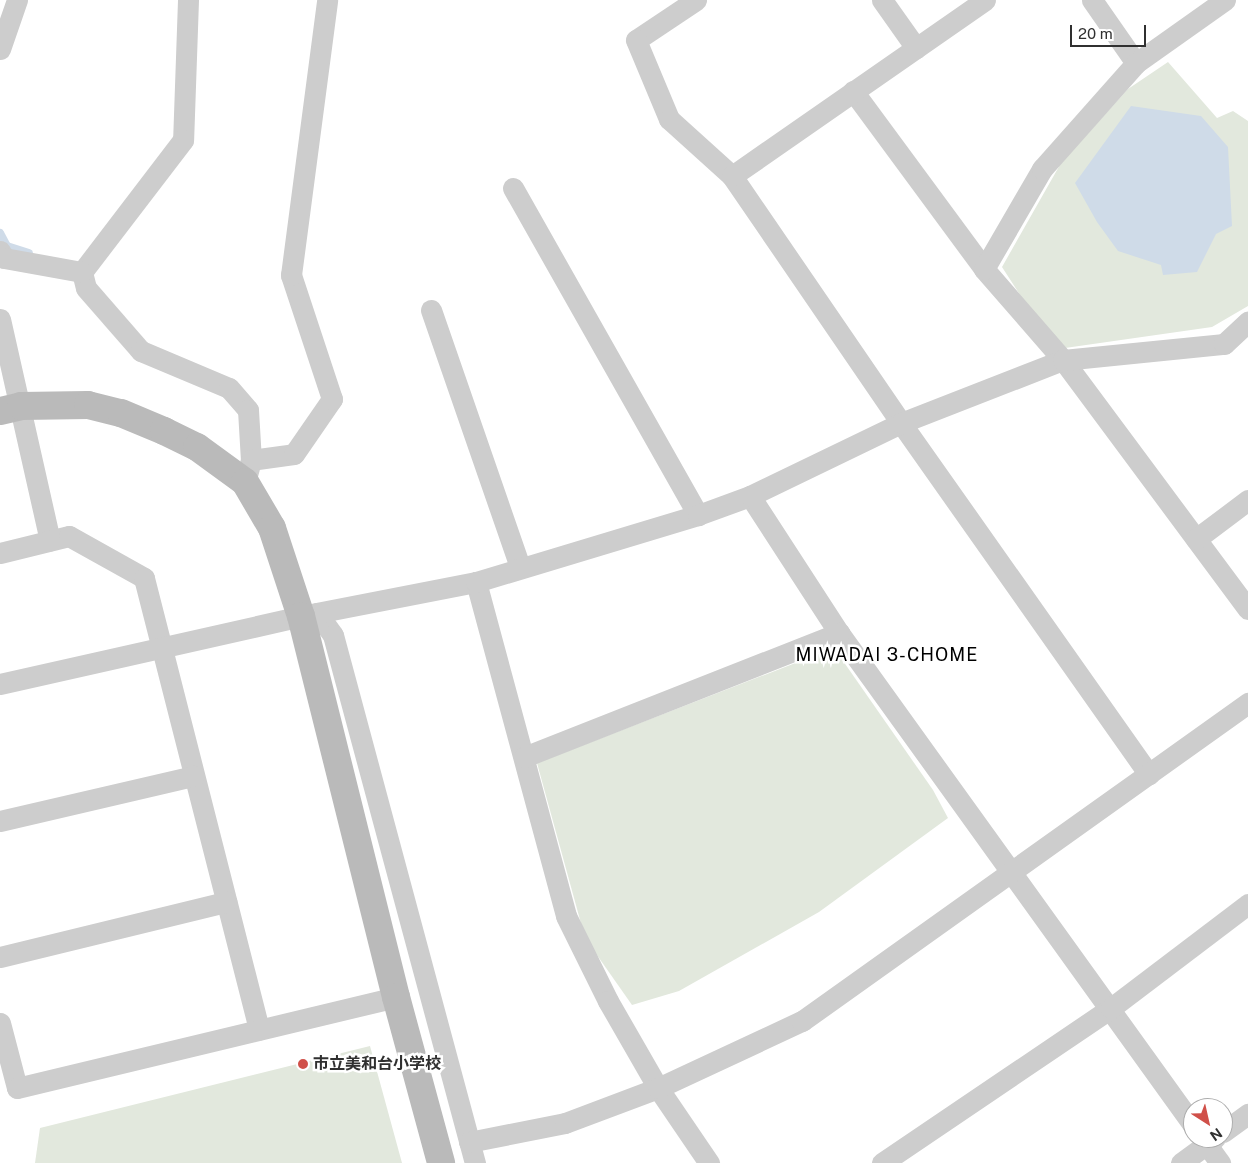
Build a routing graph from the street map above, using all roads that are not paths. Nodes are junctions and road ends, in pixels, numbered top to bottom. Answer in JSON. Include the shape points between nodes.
{"nodes":[{"id":1,"x":17,"y":0,"type":"edge"},
{"id":2,"x":188,"y":0,"type":"edge"},
{"id":3,"x":327,"y":0,"type":"edge"},
{"id":4,"x":696,"y":0,"type":"edge"},
{"id":5,"x":882,"y":0,"type":"edge"},
{"id":6,"x":985,"y":0,"type":"edge"},
{"id":7,"x":1092,"y":0,"type":"edge"},
{"id":8,"x":1225,"y":0,"type":"edge"},
{"id":9,"x":916,"y":48,"type":"junction"},
{"id":10,"x":0,"y":49,"type":"edge"},
{"id":11,"x":1136,"y":63,"type":"junction"},
{"id":12,"x":853,"y":91,"type":"junction"},
{"id":13,"x":732,"y":176,"type":"junction"},
{"id":14,"x":513,"y":188,"type":"dead end"},
{"id":15,"x":0,"y":251,"type":"edge"},
{"id":16,"x":984,"y":269,"type":"junction"},
{"id":17,"x":82,"y":272,"type":"junction"},
{"id":18,"x":431,"y":310,"type":"dead end"},
{"id":19,"x":0,"y":319,"type":"edge"},
{"id":20,"x":1248,"y":322,"type":"edge"},
{"id":21,"x":1063,"y":360,"type":"junction"},
{"id":22,"x":10,"y":408,"type":"edge"},
{"id":23,"x":901,"y":423,"type":"junction"},
{"id":24,"x":248,"y":471,"type":"junction"},
{"id":25,"x":750,"y":496,"type":"junction"},
{"id":26,"x":1248,"y":500,"type":"edge"},
{"id":27,"x":698,"y":515,"type":"junction"},
{"id":28,"x":1196,"y":539,"type":"junction"},
{"id":29,"x":50,"y":540,"type":"junction"},
{"id":30,"x":0,"y":552,"type":"edge"},
{"id":31,"x":520,"y":567,"type":"junction"},
{"id":32,"x":476,"y":582,"type":"junction"},
{"id":33,"x":1248,"y":609,"type":"edge"},
{"id":34,"x":309,"y":614,"type":"junction"},
{"id":35,"x":839,"y":633,"type":"junction"},
{"id":36,"x":160,"y":648,"type":"junction"},
{"id":37,"x":0,"y":684,"type":"edge"},
{"id":38,"x":1248,"y":703,"type":"edge"},
{"id":39,"x":524,"y":757,"type":"junction"},
{"id":40,"x":1149,"y":774,"type":"junction"},
{"id":41,"x":194,"y":776,"type":"junction"},
{"id":42,"x":0,"y":821,"type":"edge"},
{"id":43,"x":1012,"y":869,"type":"junction"},
{"id":44,"x":226,"y":902,"type":"junction"},
{"id":45,"x":1248,"y":904,"type":"edge"},
{"id":46,"x":0,"y":958,"type":"edge"},
{"id":47,"x":396,"y":998,"type":"junction"},
{"id":48,"x":1111,"y":1008,"type":"junction"},
{"id":49,"x":0,"y":1023,"type":"edge"},
{"id":50,"x":259,"y":1030,"type":"junction"},
{"id":51,"x":658,"y":1088,"type":"junction"},
{"id":52,"x":1183,"y":1111,"type":"edge"},
{"id":53,"x":1248,"y":1114,"type":"edge"},
{"id":54,"x":1233,"y":1124,"type":"edge"},
{"id":55,"x":469,"y":1142,"type":"junction"},
{"id":56,"x":1199,"y":1148,"type":"edge"},
{"id":57,"x":1215,"y":1148,"type":"edge"},
{"id":58,"x":441,"y":1163,"type":"edge"},
{"id":59,"x":475,"y":1163,"type":"edge"},
{"id":60,"x":709,"y":1163,"type":"edge"},
{"id":61,"x":882,"y":1163,"type":"edge"},
{"id":62,"x":1180,"y":1163,"type":"edge"},
{"id":63,"x":1220,"y":1163,"type":"edge"}],
"edges":[{"from":1,"to":10,"type":"street"},
{"from":2,"to":17,"type":"street","via":[[183,140]]},
{"from":3,"to":24,"type":"street","via":[[291,275],[332,399],[294,454]]},
{"from":4,"to":13,"type":"street","via":[[636,40],[669,119]]},
{"from":5,"to":9,"type":"street"},
{"from":6,"to":9,"type":"street"},
{"from":7,"to":11,"type":"street"},
{"from":8,"to":11,"type":"street"},
{"from":9,"to":12,"type":"street"},
{"from":11,"to":16,"type":"street","via":[[1042,169]]},
{"from":12,"to":13,"type":"street"},
{"from":12,"to":16,"type":"street"},
{"from":13,"to":23,"type":"street"},
{"from":14,"to":27,"type":"street"},
{"from":15,"to":17,"type":"street","via":[[4,258]]},
{"from":16,"to":21,"type":"street"},
{"from":17,"to":24,"type":"street","via":[[86,288],[141,351],[229,388],[248,410]]},
{"from":18,"to":31,"type":"street"},
{"from":19,"to":22,"type":"street"},
{"from":20,"to":21,"type":"street","via":[[1224,344]]},
{"from":21,"to":23,"type":"street"},
{"from":21,"to":28,"type":"street"},
{"from":22,"to":24,"type":"street","via":[[88,405],[121,413]]},
{"from":22,"to":29,"type":"street"},
{"from":23,"to":25,"type":"street"},
{"from":23,"to":40,"type":"street"},
{"from":24,"to":34,"type":"street"},
{"from":25,"to":27,"type":"street"},
{"from":25,"to":35,"type":"street"},
{"from":26,"to":28,"type":"street"},
{"from":27,"to":31,"type":"street"},
{"from":28,"to":33,"type":"street"},
{"from":29,"to":30,"type":"street"},
{"from":29,"to":36,"type":"street","via":[[69,536],[144,578]]},
{"from":31,"to":32,"type":"street"},
{"from":32,"to":34,"type":"street"},
{"from":32,"to":39,"type":"street"},
{"from":34,"to":36,"type":"street"},
{"from":34,"to":47,"type":"street"},
{"from":34,"to":55,"type":"street","via":[[333,635]]},
{"from":35,"to":39,"type":"street"},
{"from":35,"to":43,"type":"street"},
{"from":36,"to":37,"type":"street"},
{"from":36,"to":41,"type":"street"},
{"from":38,"to":40,"type":"street"},
{"from":39,"to":51,"type":"street","via":[[566,916],[608,1001]]},
{"from":40,"to":43,"type":"street"},
{"from":41,"to":42,"type":"street"},
{"from":41,"to":44,"type":"street"},
{"from":43,"to":48,"type":"street"},
{"from":43,"to":51,"type":"street","via":[[802,1021]]},
{"from":44,"to":46,"type":"street"},
{"from":44,"to":50,"type":"street"},
{"from":45,"to":48,"type":"street"},
{"from":47,"to":50,"type":"street"},
{"from":47,"to":58,"type":"street"},
{"from":48,"to":52,"type":"street"},
{"from":48,"to":61,"type":"street"},
{"from":49,"to":50,"type":"street","via":[[17,1088]]},
{"from":51,"to":55,"type":"street","via":[[565,1123]]},
{"from":51,"to":60,"type":"street"},
{"from":53,"to":54,"type":"street"},
{"from":55,"to":59,"type":"street"},
{"from":56,"to":62,"type":"street"},
{"from":57,"to":63,"type":"street"}]}
